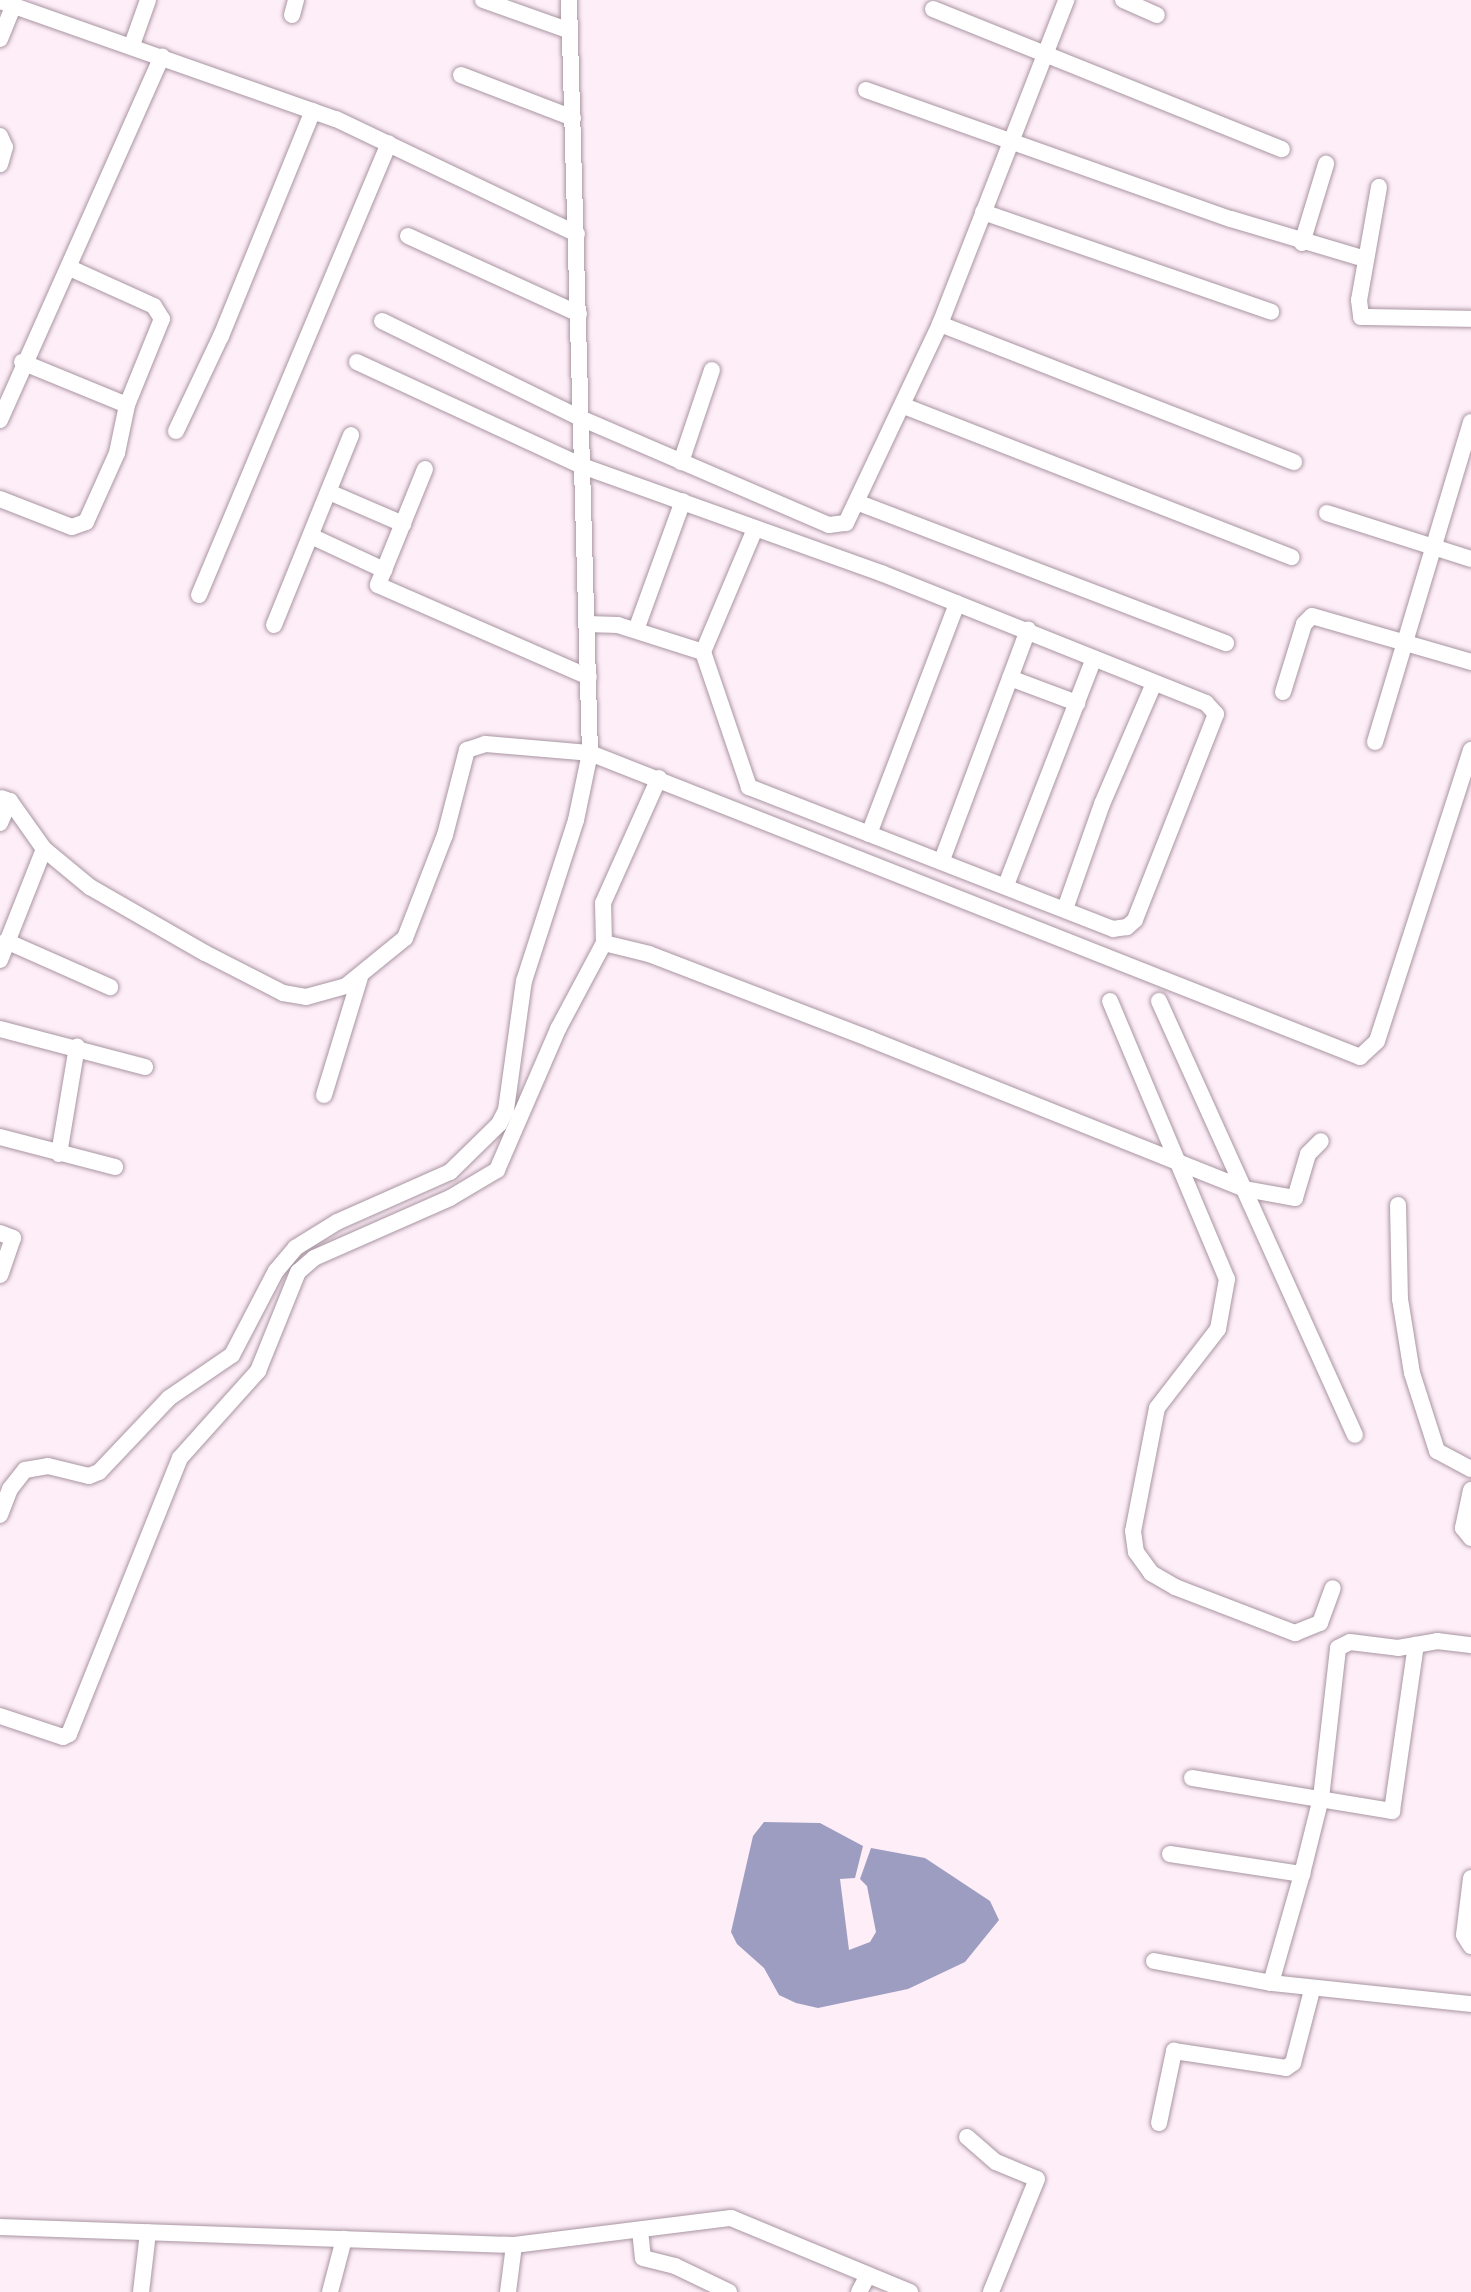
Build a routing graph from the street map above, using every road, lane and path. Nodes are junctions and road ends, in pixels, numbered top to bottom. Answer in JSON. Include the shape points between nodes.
{"nodes":[{"id":1,"x":148,"y":0,"type":"edge"},
{"id":2,"x":483,"y":0,"type":"edge"},
{"id":3,"x":569,"y":0,"type":"edge"},
{"id":4,"x":1066,"y":0,"type":"edge"},
{"id":5,"x":1123,"y":0,"type":"edge"},
{"id":6,"x":18,"y":4,"type":"edge"},
{"id":7,"x":933,"y":9,"type":"dead end"},
{"id":8,"x":1157,"y":15,"type":"dead end"},
{"id":9,"x":570,"y":31,"type":"junction"},
{"id":10,"x":0,"y":39,"type":"edge"},
{"id":11,"x":132,"y":45,"type":"junction"},
{"id":12,"x":162,"y":56,"type":"junction"},
{"id":13,"x":1043,"y":57,"type":"junction"},
{"id":14,"x":461,"y":75,"type":"dead end"},
{"id":15,"x":866,"y":90,"type":"dead end"},
{"id":16,"x":313,"y":111,"type":"junction"},
{"id":17,"x":573,"y":118,"type":"junction"},
{"id":18,"x":0,"y":136,"type":"edge"},
{"id":19,"x":1014,"y":140,"type":"junction"},
{"id":20,"x":389,"y":143,"type":"junction"},
{"id":21,"x":1282,"y":149,"type":"dead end"},
{"id":22,"x":0,"y":164,"type":"edge"},
{"id":23,"x":1326,"y":164,"type":"dead end"},
{"id":24,"x":1379,"y":187,"type":"dead end"},
{"id":25,"x":983,"y":212,"type":"junction"},
{"id":26,"x":577,"y":234,"type":"junction"},
{"id":27,"x":408,"y":236,"type":"dead end"},
{"id":28,"x":1302,"y":243,"type":"junction"},
{"id":29,"x":1365,"y":259,"type":"junction"},
{"id":30,"x":70,"y":268,"type":"junction"},
{"id":31,"x":1271,"y":312,"type":"dead end"},
{"id":32,"x":579,"y":314,"type":"junction"},
{"id":33,"x":1471,"y":319,"type":"edge"},
{"id":34,"x":382,"y":321,"type":"dead end"},
{"id":35,"x":940,"y":324,"type":"junction"},
{"id":36,"x":22,"y":362,"type":"junction"},
{"id":37,"x":357,"y":362,"type":"dead end"},
{"id":38,"x":712,"y":370,"type":"dead end"},
{"id":39,"x":127,"y":405,"type":"junction"},
{"id":40,"x":904,"y":406,"type":"junction"},
{"id":41,"x":578,"y":417,"type":"junction"},
{"id":42,"x":0,"y":420,"type":"edge"},
{"id":43,"x":1471,"y":422,"type":"edge"},
{"id":44,"x":176,"y":431,"type":"dead end"},
{"id":45,"x":351,"y":435,"type":"dead end"},
{"id":46,"x":681,"y":462,"type":"junction"},
{"id":47,"x":1294,"y":462,"type":"dead end"},
{"id":48,"x":582,"y":466,"type":"junction"},
{"id":49,"x":425,"y":469,"type":"dead end"},
{"id":50,"x":329,"y":492,"type":"junction"},
{"id":51,"x":0,"y":499,"type":"edge"},
{"id":52,"x":683,"y":501,"type":"junction"},
{"id":53,"x":859,"y":503,"type":"junction"},
{"id":54,"x":1327,"y":513,"type":"dead end"},
{"id":55,"x":403,"y":524,"type":"junction"},
{"id":56,"x":755,"y":529,"type":"junction"},
{"id":57,"x":311,"y":536,"type":"junction"},
{"id":58,"x":1430,"y":548,"type":"junction"},
{"id":59,"x":1292,"y":557,"type":"dead end"},
{"id":60,"x":1471,"y":559,"type":"edge"},
{"id":61,"x":384,"y":570,"type":"junction"},
{"id":62,"x":199,"y":595,"type":"dead end"},
{"id":63,"x":957,"y":603,"type":"junction"},
{"id":64,"x":587,"y":624,"type":"junction"},
{"id":65,"x":274,"y":625,"type":"dead end"},
{"id":66,"x":636,"y":630,"type":"junction"},
{"id":67,"x":1028,"y":630,"type":"junction"},
{"id":68,"x":1226,"y":643,"type":"dead end"},
{"id":69,"x":1402,"y":644,"type":"junction"},
{"id":70,"x":703,"y":652,"type":"junction"},
{"id":71,"x":1094,"y":658,"type":"junction"},
{"id":72,"x":1471,"y":662,"type":"edge"},
{"id":73,"x":589,"y":677,"type":"junction"},
{"id":74,"x":1010,"y":678,"type":"junction"},
{"id":75,"x":1154,"y":683,"type":"junction"},
{"id":76,"x":1283,"y":692,"type":"dead end"},
{"id":77,"x":1077,"y":703,"type":"junction"},
{"id":78,"x":1375,"y":742,"type":"dead end"},
{"id":79,"x":1471,"y":750,"type":"edge"},
{"id":80,"x":590,"y":753,"type":"junction"},
{"id":81,"x":659,"y":778,"type":"junction"},
{"id":82,"x":5,"y":799,"type":"edge"},
{"id":83,"x":0,"y":823,"type":"edge"},
{"id":84,"x":869,"y":834,"type":"junction"},
{"id":85,"x":44,"y":849,"type":"junction"},
{"id":86,"x":942,"y":860,"type":"junction"},
{"id":87,"x":1006,"y":885,"type":"junction"},
{"id":88,"x":1065,"y":909,"type":"junction"},
{"id":89,"x":6,"y":941,"type":"junction"},
{"id":90,"x":604,"y":943,"type":"junction"},
{"id":91,"x":0,"y":960,"type":"edge"},
{"id":92,"x":360,"y":977,"type":"junction"},
{"id":93,"x":110,"y":987,"type":"dead end"},
{"id":94,"x":1110,"y":1001,"type":"dead end"},
{"id":95,"x":1159,"y":1001,"type":"dead end"},
{"id":96,"x":0,"y":1029,"type":"edge"},
{"id":97,"x":77,"y":1047,"type":"junction"},
{"id":98,"x":145,"y":1067,"type":"dead end"},
{"id":99,"x":324,"y":1095,"type":"dead end"},
{"id":100,"x":0,"y":1137,"type":"edge"},
{"id":101,"x":1321,"y":1141,"type":"dead end"},
{"id":102,"x":59,"y":1154,"type":"junction"},
{"id":103,"x":1177,"y":1164,"type":"junction"},
{"id":104,"x":115,"y":1167,"type":"dead end"},
{"id":105,"x":1245,"y":1189,"type":"junction"},
{"id":106,"x":1398,"y":1205,"type":"dead end"},
{"id":107,"x":0,"y":1233,"type":"edge"},
{"id":108,"x":0,"y":1275,"type":"edge"},
{"id":109,"x":1355,"y":1435,"type":"dead end"},
{"id":110,"x":1471,"y":1469,"type":"edge"},
{"id":111,"x":1471,"y":1490,"type":"edge"},
{"id":112,"x":0,"y":1515,"type":"edge"},
{"id":113,"x":1471,"y":1538,"type":"edge"},
{"id":114,"x":1333,"y":1588,"type":"dead end"},
{"id":115,"x":1416,"y":1645,"type":"junction"},
{"id":116,"x":1471,"y":1645,"type":"edge"},
{"id":117,"x":0,"y":1716,"type":"edge"},
{"id":118,"x":1192,"y":1778,"type":"dead end"},
{"id":119,"x":1321,"y":1798,"type":"junction"},
{"id":120,"x":1170,"y":1854,"type":"dead end"},
{"id":121,"x":1302,"y":1874,"type":"junction"},
{"id":122,"x":1471,"y":1878,"type":"edge"},
{"id":123,"x":1471,"y":1946,"type":"edge"},
{"id":124,"x":1154,"y":1961,"type":"dead end"},
{"id":125,"x":1271,"y":1983,"type":"junction"},
{"id":126,"x":1312,"y":1990,"type":"junction"},
{"id":127,"x":1471,"y":2004,"type":"edge"},
{"id":128,"x":1159,"y":2123,"type":"dead end"},
{"id":129,"x":967,"y":2137,"type":"dead end"},
{"id":130,"x":0,"y":2227,"type":"edge"},
{"id":131,"x":640,"y":2230,"type":"junction"},
{"id":132,"x":148,"y":2232,"type":"junction"},
{"id":133,"x":344,"y":2239,"type":"junction"},
{"id":134,"x":514,"y":2245,"type":"junction"},
{"id":135,"x":868,"y":2275,"type":"junction"},
{"id":136,"x":141,"y":2292,"type":"edge"},
{"id":137,"x":330,"y":2292,"type":"edge"},
{"id":138,"x":508,"y":2292,"type":"edge"},
{"id":139,"x":729,"y":2292,"type":"edge"},
{"id":140,"x":859,"y":2292,"type":"edge"},
{"id":141,"x":910,"y":2292,"type":"edge"},
{"id":142,"x":991,"y":2292,"type":"edge"}],
"edges":[{"from":1,"to":11,"type":"street"},
{"from":2,"to":9,"type":"street"},
{"from":3,"to":9,"type":"street"},
{"from":4,"to":13,"type":"street"},
{"from":5,"to":8,"type":"street"},
{"from":6,"to":10,"type":"street"},
{"from":6,"to":11,"type":"street"},
{"from":7,"to":13,"type":"street"},
{"from":9,"to":17,"type":"street"},
{"from":11,"to":12,"type":"street"},
{"from":12,"to":16,"type":"street"},
{"from":12,"to":30,"type":"street"},
{"from":13,"to":19,"type":"street"},
{"from":13,"to":21,"type":"street"},
{"from":14,"to":17,"type":"street"},
{"from":15,"to":19,"type":"street"},
{"from":16,"to":20,"type":"street"},
{"from":16,"to":44,"type":"street"},
{"from":17,"to":26,"type":"street"},
{"from":18,"to":22,"type":"street","via":[[5,147]]},
{"from":19,"to":25,"type":"street"},
{"from":19,"to":28,"type":"street"},
{"from":20,"to":26,"type":"street"},
{"from":20,"to":62,"type":"street"},
{"from":23,"to":28,"type":"street"},
{"from":24,"to":29,"type":"street"},
{"from":25,"to":31,"type":"street"},
{"from":25,"to":35,"type":"street"},
{"from":26,"to":32,"type":"street"},
{"from":27,"to":32,"type":"street"},
{"from":28,"to":29,"type":"street"},
{"from":29,"to":33,"type":"street","via":[[1361,317]]},
{"from":30,"to":36,"type":"street"},
{"from":30,"to":39,"type":"street","via":[[162,315]]},
{"from":32,"to":41,"type":"street"},
{"from":34,"to":41,"type":"street"},
{"from":35,"to":40,"type":"street"},
{"from":35,"to":47,"type":"street"},
{"from":36,"to":39,"type":"street"},
{"from":36,"to":42,"type":"street"},
{"from":37,"to":48,"type":"street"},
{"from":38,"to":46,"type":"street"},
{"from":39,"to":51,"type":"street","via":[[117,453],[82,526],[72,527]]},
{"from":40,"to":53,"type":"street"},
{"from":40,"to":59,"type":"street"},
{"from":41,"to":46,"type":"street"},
{"from":41,"to":48,"type":"street"},
{"from":43,"to":58,"type":"street"},
{"from":45,"to":50,"type":"street"},
{"from":46,"to":53,"type":"street","via":[[829,525],[846,523]]},
{"from":48,"to":52,"type":"street"},
{"from":48,"to":64,"type":"street"},
{"from":49,"to":55,"type":"street"},
{"from":50,"to":55,"type":"street"},
{"from":50,"to":57,"type":"street"},
{"from":52,"to":56,"type":"street"},
{"from":52,"to":66,"type":"street"},
{"from":53,"to":68,"type":"street"},
{"from":54,"to":58,"type":"street"},
{"from":55,"to":61,"type":"street"},
{"from":56,"to":63,"type":"street"},
{"from":56,"to":70,"type":"street"},
{"from":57,"to":61,"type":"street"},
{"from":57,"to":65,"type":"street"},
{"from":58,"to":60,"type":"street"},
{"from":58,"to":69,"type":"street"},
{"from":61,"to":73,"type":"street","via":[[378,585]]},
{"from":63,"to":67,"type":"street"},
{"from":63,"to":84,"type":"street"},
{"from":64,"to":66,"type":"street"},
{"from":64,"to":73,"type":"street"},
{"from":66,"to":70,"type":"street"},
{"from":67,"to":71,"type":"street"},
{"from":67,"to":74,"type":"street"},
{"from":69,"to":72,"type":"street"},
{"from":69,"to":76,"type":"street","via":[[1312,616],[1304,624]]},
{"from":69,"to":78,"type":"street"},
{"from":70,"to":84,"type":"street","via":[[744,783]]},
{"from":71,"to":75,"type":"street"},
{"from":71,"to":77,"type":"street"},
{"from":73,"to":80,"type":"street"},
{"from":74,"to":77,"type":"street"},
{"from":74,"to":86,"type":"street"},
{"from":75,"to":88,"type":"street","via":[[1102,804]]},
{"from":75,"to":88,"type":"street","via":[[1213,708],[1215,722],[1132,924],[1113,929]]},
{"from":77,"to":87,"type":"street"},
{"from":79,"to":81,"type":"street","via":[[1377,1041],[1360,1057]]},
{"from":80,"to":81,"type":"street"},
{"from":80,"to":92,"type":"street","via":[[485,744],[467,750],[415,919],[405,938]]},
{"from":80,"to":112,"type":"street","via":[[576,820],[524,981],[506,1110],[499,1124],[450,1172],[337,1222],[295,1248],[276,1271],[232,1355],[169,1398],[94,1474],[48,1466],[19,1474]]},
{"from":81,"to":90,"type":"street","via":[[603,903]]},
{"from":82,"to":83,"type":"street"},
{"from":82,"to":85,"type":"street"},
{"from":84,"to":86,"type":"street"},
{"from":85,"to":89,"type":"street"},
{"from":85,"to":92,"type":"street","via":[[60,867],[133,914],[283,993],[306,997]]},
{"from":86,"to":87,"type":"street"},
{"from":87,"to":88,"type":"street"},
{"from":89,"to":91,"type":"street"},
{"from":89,"to":93,"type":"street"},
{"from":90,"to":103,"type":"street","via":[[649,954],[870,1039]]},
{"from":90,"to":117,"type":"street","via":[[558,1029],[497,1170],[450,1198],[314,1258],[298,1272],[258,1371],[180,1458],[69,1734],[63,1737]]},
{"from":92,"to":99,"type":"street"},
{"from":94,"to":103,"type":"street"},
{"from":95,"to":105,"type":"street"},
{"from":96,"to":97,"type":"street"},
{"from":97,"to":98,"type":"street"},
{"from":97,"to":102,"type":"street"},
{"from":100,"to":102,"type":"street"},
{"from":101,"to":105,"type":"street","via":[[1308,1154],[1295,1198]]},
{"from":102,"to":104,"type":"street"},
{"from":103,"to":105,"type":"street"},
{"from":103,"to":114,"type":"street","via":[[1224,1268],[1227,1291],[1218,1329],[1157,1408],[1135,1522],[1136,1552],[1151,1573],[1295,1633],[1314,1629],[1325,1615]]},
{"from":105,"to":109,"type":"street"},
{"from":106,"to":110,"type":"street","via":[[1400,1299],[1412,1373],[1437,1451]]},
{"from":107,"to":108,"type":"street","via":[[13,1238]]},
{"from":111,"to":113,"type":"street","via":[[1463,1528]]},
{"from":115,"to":116,"type":"street"},
{"from":115,"to":119,"type":"street","via":[[1350,1642],[1338,1648]]},
{"from":115,"to":119,"type":"street","via":[[1395,1809]]},
{"from":118,"to":119,"type":"street"},
{"from":119,"to":121,"type":"street"},
{"from":120,"to":121,"type":"street"},
{"from":121,"to":125,"type":"street"},
{"from":122,"to":123,"type":"street","via":[[1464,1935]]},
{"from":124,"to":125,"type":"street"},
{"from":125,"to":126,"type":"street"},
{"from":126,"to":127,"type":"street"},
{"from":126,"to":128,"type":"street","via":[[1293,2063],[1286,2068],[1174,2051]]},
{"from":129,"to":142,"type":"street","via":[[996,2162],[1037,2179]]},
{"from":130,"to":132,"type":"street"},
{"from":131,"to":134,"type":"street"},
{"from":131,"to":135,"type":"street","via":[[741,2219]]},
{"from":131,"to":139,"type":"street","via":[[643,2258],[675,2266]]},
{"from":132,"to":133,"type":"street"},
{"from":132,"to":136,"type":"street"},
{"from":133,"to":134,"type":"street"},
{"from":133,"to":137,"type":"street"},
{"from":134,"to":138,"type":"street"},
{"from":135,"to":140,"type":"street"},
{"from":135,"to":141,"type":"street"}]}
